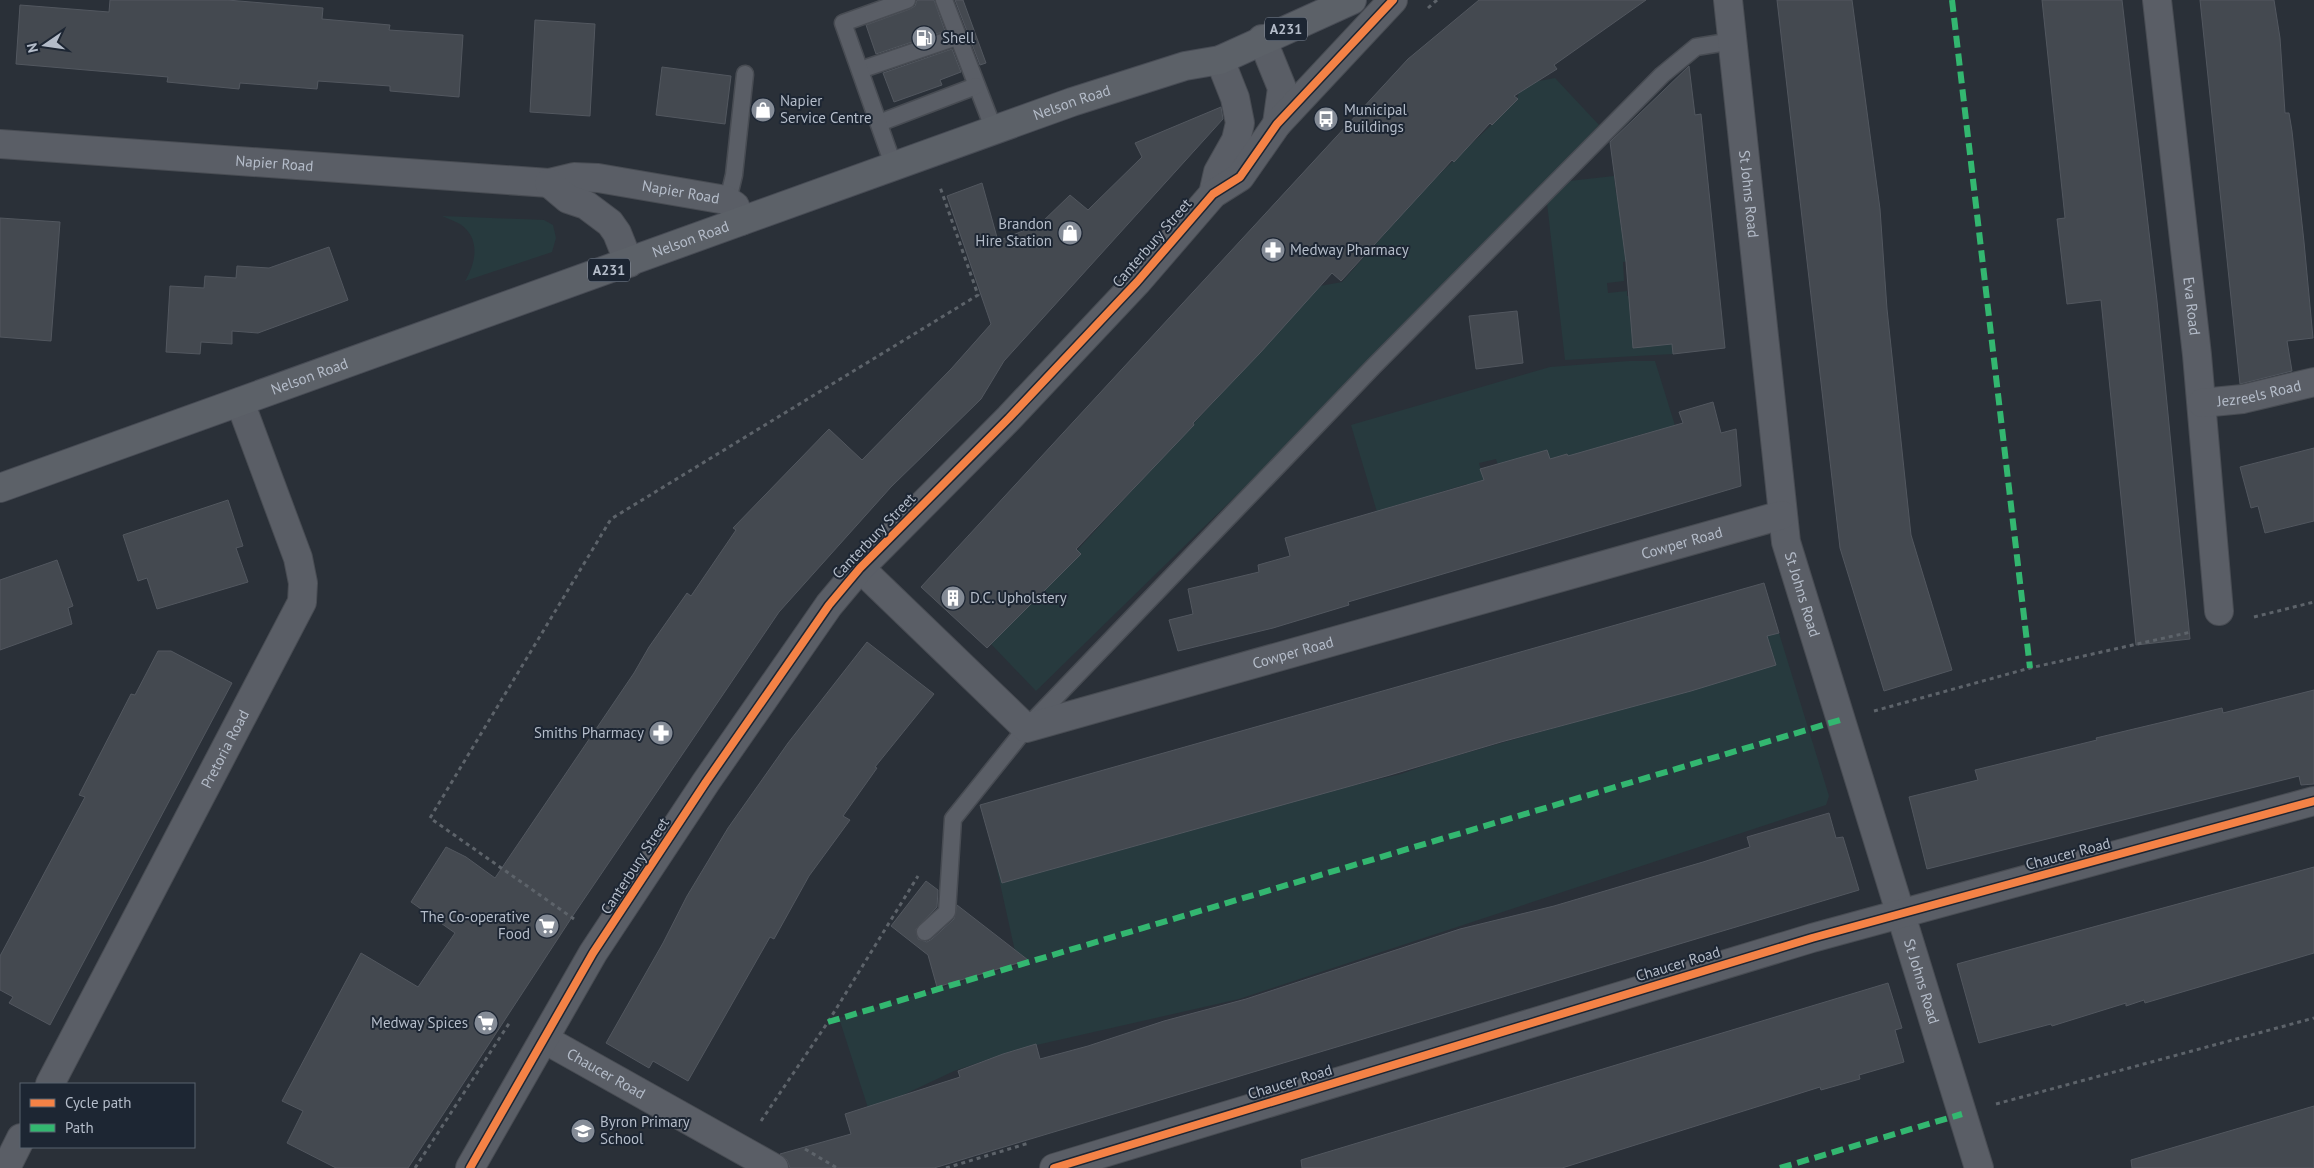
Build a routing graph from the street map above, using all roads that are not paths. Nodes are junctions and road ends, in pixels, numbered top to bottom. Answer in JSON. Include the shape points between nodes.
{"nodes":[{"id":1,"x":907,"y":0,"type":"edge"},
{"id":2,"x":944,"y":0,"type":"edge"},
{"id":3,"x":1352,"y":0,"type":"edge"},
{"id":4,"x":1393,"y":0,"type":"edge"},
{"id":5,"x":1728,"y":0,"type":"edge"},
{"id":6,"x":2157,"y":0,"type":"edge"},
{"id":7,"x":958,"y":37,"type":"junction"},
{"id":8,"x":1262,"y":39,"type":"junction"},
{"id":9,"x":1733,"y":41,"type":"junction"},
{"id":10,"x":1220,"y":60,"type":"junction"},
{"id":11,"x":860,"y":70,"type":"junction"},
{"id":12,"x":745,"y":74,"type":"dead end"},
{"id":13,"x":976,"y":86,"type":"junction"},
{"id":14,"x":879,"y":123,"type":"junction"},
{"id":15,"x":1277,"y":124,"type":"junction"},
{"id":16,"x":994,"y":130,"type":"junction"},
{"id":17,"x":0,"y":144,"type":"edge"},
{"id":18,"x":894,"y":166,"type":"junction"},
{"id":19,"x":549,"y":183,"type":"junction"},
{"id":20,"x":1214,"y":194,"type":"junction"},
{"id":21,"x":735,"y":211,"type":"junction"},
{"id":22,"x":628,"y":263,"type":"junction"},
{"id":23,"x":2314,"y":382,"type":"edge"},
{"id":24,"x":240,"y":402,"type":"junction"},
{"id":25,"x":2202,"y":403,"type":"junction"},
{"id":26,"x":0,"y":488,"type":"edge"},
{"id":27,"x":1782,"y":515,"type":"junction"},
{"id":28,"x":860,"y":568,"type":"junction"},
{"id":29,"x":2221,"y":618,"type":"road end"},
{"id":30,"x":1026,"y":728,"type":"junction"},
{"id":31,"x":2314,"y":801,"type":"edge"},
{"id":32,"x":1901,"y":913,"type":"junction"},
{"id":33,"x":925,"y":932,"type":"dead end"},
{"id":34,"x":544,"y":1039,"type":"junction"},
{"id":35,"x":51,"y":1083,"type":"edge"},
{"id":36,"x":20,"y":1140,"type":"edge"},
{"id":37,"x":6,"y":1168,"type":"edge"},
{"id":38,"x":470,"y":1168,"type":"edge"},
{"id":39,"x":774,"y":1168,"type":"edge"},
{"id":40,"x":1054,"y":1168,"type":"edge"},
{"id":41,"x":1979,"y":1168,"type":"edge"}],
"edges":[{"from":1,"to":11,"type":"lane","via":[[843,23]]},
{"from":2,"to":7,"type":"lane"},
{"from":3,"to":8,"type":"main road","name":"Nelson Road","number":"A231"},
{"from":4,"to":15,"type":"street","name":"Canterbury Street"},
{"from":5,"to":9,"type":"street","name":"St Johns Road"},
{"from":6,"to":25,"type":"street","name":"Eva Road"},
{"from":7,"to":11,"type":"lane"},
{"from":7,"to":13,"type":"lane"},
{"from":8,"to":10,"type":"main road","name":"Nelson Road","number":"A231"},
{"from":8,"to":15,"type":"street","name":"Canterbury Street","via":[[1282,88]]},
{"from":9,"to":27,"type":"street","name":"St Johns Road"},
{"from":9,"to":30,"type":"lane","via":[[1700,46],[1686,53],[1668,70],[1374,366]]},
{"from":10,"to":16,"type":"main road","name":"Nelson Road","number":"A231","via":[[1185,66],[1135,81]]},
{"from":10,"to":20,"type":"street","name":"Canterbury Street","via":[[1235,98],[1240,123],[1236,140],[1218,172]]},
{"from":11,"to":14,"type":"lane"},
{"from":12,"to":21,"type":"lane","via":[[734,175]]},
{"from":13,"to":14,"type":"lane"},
{"from":13,"to":16,"type":"lane"},
{"from":14,"to":18,"type":"lane"},
{"from":15,"to":20,"type":"street","name":"Canterbury Street","via":[[1240,177]]},
{"from":16,"to":18,"type":"main road","name":"Nelson Road","number":"A231"},
{"from":17,"to":19,"type":"street","name":"Napier Road"},
{"from":18,"to":21,"type":"main road","name":"Nelson Road","number":"A231"},
{"from":19,"to":21,"type":"street","name":"Napier Road","via":[[574,177],[619,180]]},
{"from":19,"to":22,"type":"street","via":[[610,223],[620,239]]},
{"from":20,"to":28,"type":"street","name":"Canterbury Street","via":[[1056,368]]},
{"from":21,"to":22,"type":"main road","name":"Nelson Road","number":"A231"},
{"from":22,"to":24,"type":"main road","name":"Nelson Road","number":"A231"},
{"from":23,"to":25,"type":"street","name":"Jezreels Road","via":[[2243,399]]},
{"from":24,"to":26,"type":"main road","name":"Nelson Road","number":"A231"},
{"from":24,"to":35,"type":"street","name":"Pretoria Road","via":[[298,558],[303,583],[302,602]]},
{"from":25,"to":29,"type":"street","name":"Eva Road"},
{"from":27,"to":30,"type":"street","name":"Cowper Road"},
{"from":27,"to":32,"type":"street","name":"St Johns Road","via":[[1790,556]]},
{"from":28,"to":30,"type":"street"},
{"from":28,"to":34,"type":"street","name":"Canterbury Street","via":[[829,605],[769,690],[602,940]]},
{"from":30,"to":33,"type":"lane","via":[[953,819],[947,912]]},
{"from":31,"to":32,"type":"street","name":"Chaucer Road"},
{"from":32,"to":40,"type":"street","name":"Chaucer Road"},
{"from":32,"to":41,"type":"street","name":"St Johns Road"},
{"from":34,"to":38,"type":"street","name":"Canterbury Street"},
{"from":34,"to":39,"type":"street","name":"Chaucer Road"},
{"from":36,"to":37,"type":"street"}]}
